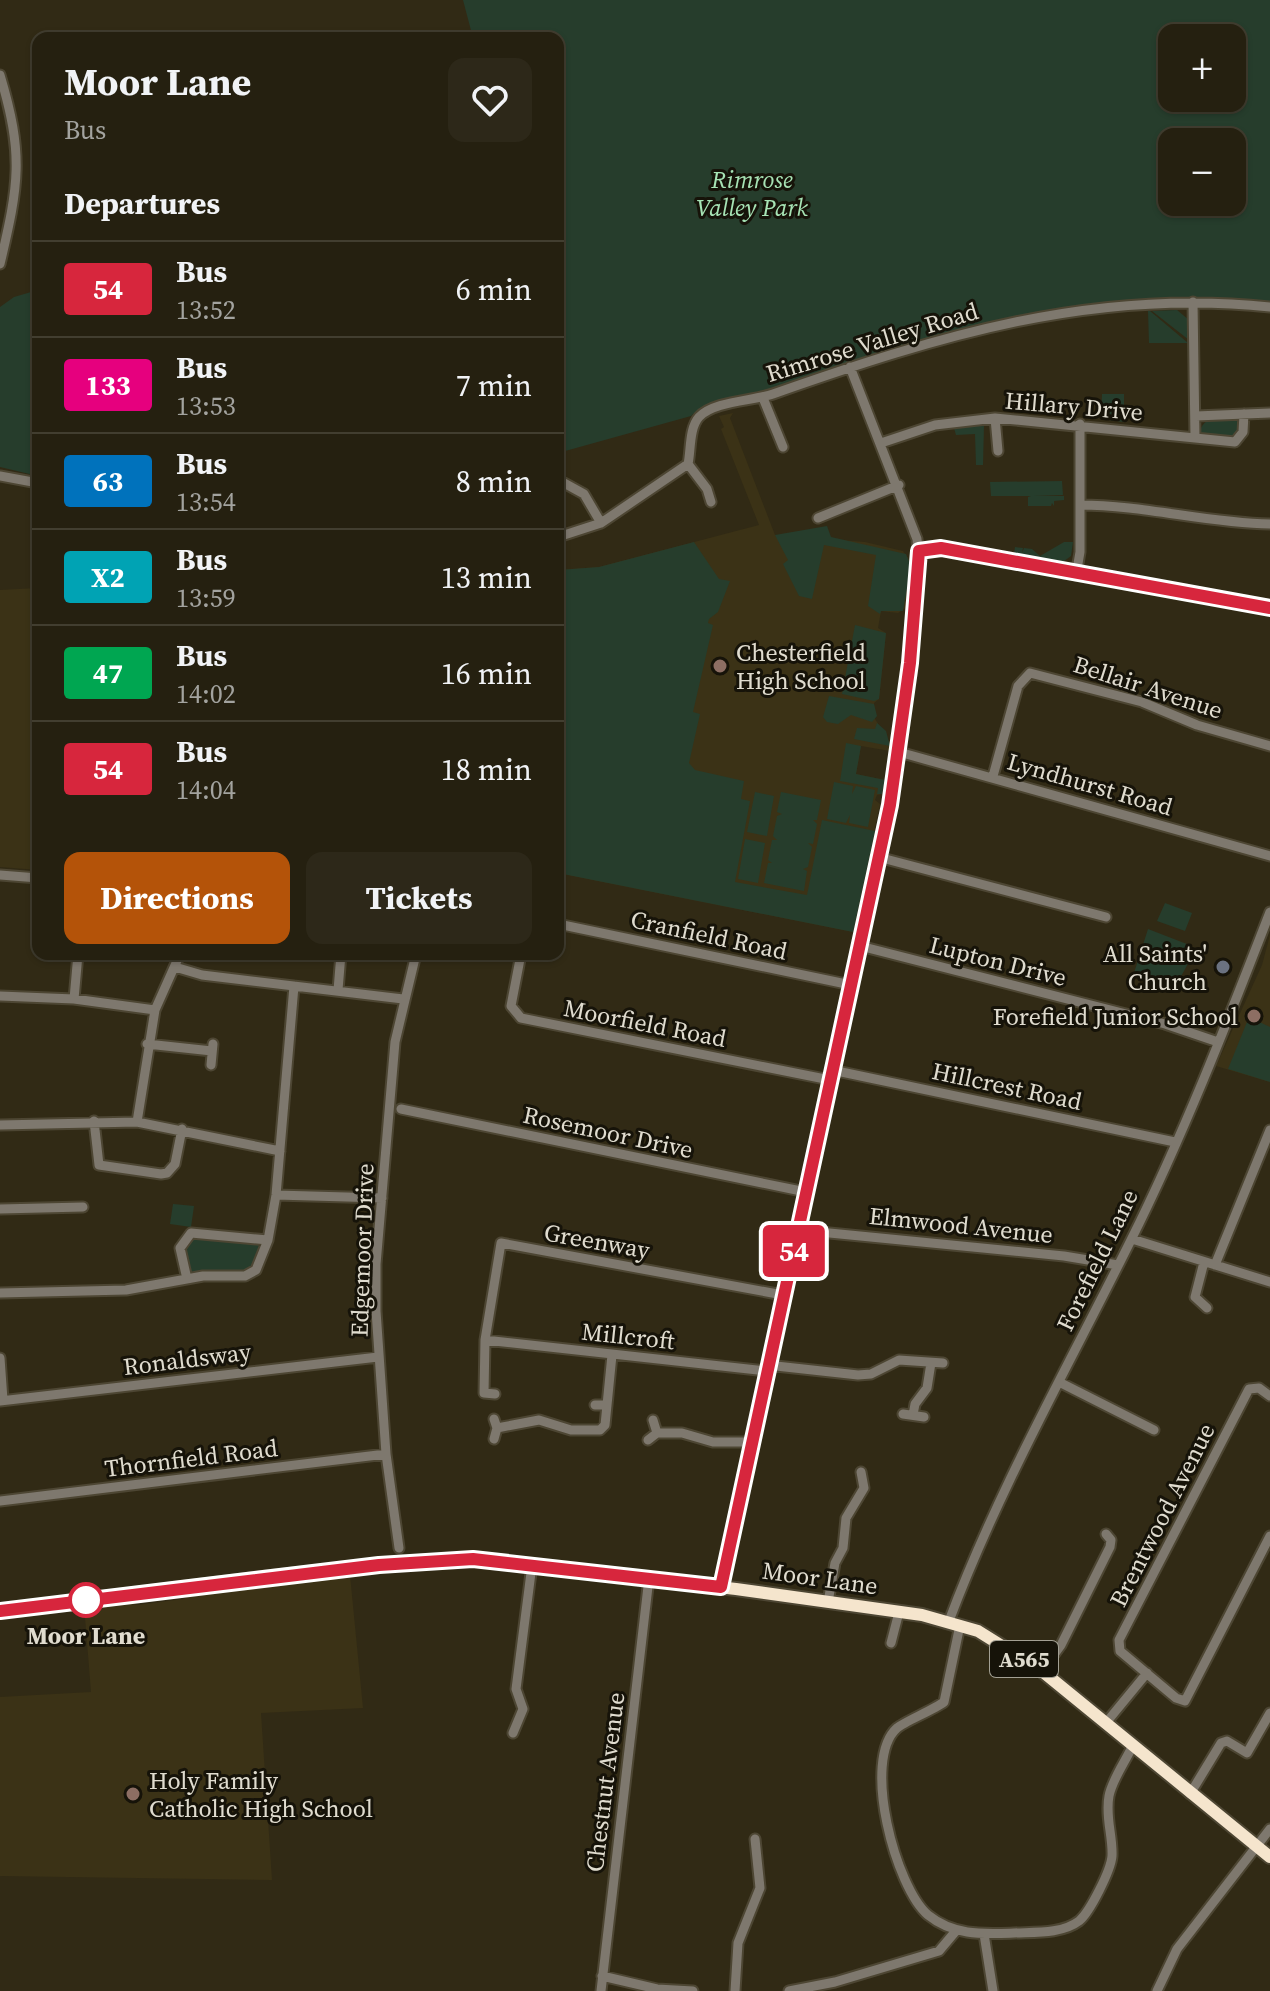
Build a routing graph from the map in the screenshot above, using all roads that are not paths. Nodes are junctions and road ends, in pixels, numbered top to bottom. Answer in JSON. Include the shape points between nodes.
{"nodes":[{"id":1,"x":0,"y":75,"type":"edge"},
{"id":2,"x":0,"y":264,"type":"edge"},
{"id":3,"x":1193,"y":302,"type":"junction"},
{"id":4,"x":1270,"y":307,"type":"edge"},
{"id":5,"x":850,"y":367,"type":"junction"},
{"id":6,"x":763,"y":398,"type":"junction"},
{"id":7,"x":1270,"y":413,"type":"edge"},
{"id":8,"x":1244,"y":414,"type":"junction"},
{"id":9,"x":1196,"y":416,"type":"junction"},
{"id":10,"x":995,"y":418,"type":"junction"},
{"id":11,"x":1080,"y":424,"type":"junction"},
{"id":12,"x":1195,"y":438,"type":"junction"},
{"id":13,"x":881,"y":443,"type":"junction"},
{"id":14,"x":783,"y":447,"type":"dead end"},
{"id":15,"x":998,"y":451,"type":"dead end"},
{"id":16,"x":688,"y":464,"type":"junction"},
{"id":17,"x":0,"y":476,"type":"edge"},
{"id":18,"x":32,"y":482,"type":"edge"},
{"id":19,"x":564,"y":483,"type":"dead end"},
{"id":20,"x":899,"y":485,"type":"junction"},
{"id":21,"x":711,"y":502,"type":"dead end"},
{"id":22,"x":1080,"y":505,"type":"junction"},
{"id":23,"x":818,"y":518,"type":"dead end"},
{"id":24,"x":601,"y":523,"type":"junction"},
{"id":25,"x":1270,"y":524,"type":"edge"},
{"id":26,"x":564,"y":535,"type":"edge"},
{"id":27,"x":919,"y":551,"type":"junction"},
{"id":28,"x":1076,"y":575,"type":"junction"},
{"id":29,"x":1270,"y":609,"type":"edge"},
{"id":30,"x":1270,"y":746,"type":"edge"},
{"id":31,"x":899,"y":752,"type":"junction"},
{"id":32,"x":993,"y":776,"type":"junction"},
{"id":33,"x":1270,"y":856,"type":"edge"},
{"id":34,"x":878,"y":857,"type":"junction"},
{"id":35,"x":0,"y":875,"type":"edge"},
{"id":36,"x":32,"y":878,"type":"edge"},
{"id":37,"x":1270,"y":912,"type":"edge"},
{"id":38,"x":1106,"y":917,"type":"dead end"},
{"id":39,"x":564,"y":925,"type":"edge"},
{"id":40,"x":860,"y":946,"type":"junction"},
{"id":41,"x":77,"y":960,"type":"edge"},
{"id":42,"x":178,"y":960,"type":"edge"},
{"id":43,"x":340,"y":960,"type":"edge"},
{"id":44,"x":414,"y":960,"type":"edge"},
{"id":45,"x":520,"y":960,"type":"edge"},
{"id":46,"x":175,"y":967,"type":"junction"},
{"id":47,"x":851,"y":985,"type":"junction"},
{"id":48,"x":294,"y":986,"type":"junction"},
{"id":49,"x":338,"y":990,"type":"junction"},
{"id":50,"x":0,"y":996,"type":"edge"},
{"id":51,"x":74,"y":999,"type":"junction"},
{"id":52,"x":403,"y":999,"type":"junction"},
{"id":53,"x":155,"y":1010,"type":"junction"},
{"id":54,"x":1218,"y":1042,"type":"junction"},
{"id":55,"x":147,"y":1044,"type":"junction"},
{"id":56,"x":211,"y":1065,"type":"dead end"},
{"id":57,"x":831,"y":1075,"type":"junction"},
{"id":58,"x":401,"y":1109,"type":"dead end"},
{"id":59,"x":94,"y":1121,"type":"junction"},
{"id":60,"x":137,"y":1122,"type":"junction"},
{"id":61,"x":0,"y":1125,"type":"edge"},
{"id":62,"x":182,"y":1129,"type":"junction"},
{"id":63,"x":1270,"y":1130,"type":"edge"},
{"id":64,"x":1175,"y":1142,"type":"junction"},
{"id":65,"x":280,"y":1151,"type":"junction"},
{"id":66,"x":806,"y":1192,"type":"junction"},
{"id":67,"x":276,"y":1195,"type":"junction"},
{"id":68,"x":382,"y":1198,"type":"junction"},
{"id":69,"x":83,"y":1207,"type":"dead end"},
{"id":70,"x":0,"y":1209,"type":"edge"},
{"id":71,"x":799,"y":1230,"type":"junction"},
{"id":72,"x":1132,"y":1239,"type":"junction"},
{"id":73,"x":268,"y":1240,"type":"junction"},
{"id":74,"x":1204,"y":1262,"type":"junction"},
{"id":75,"x":1118,"y":1265,"type":"junction"},
{"id":76,"x":1215,"y":1265,"type":"junction"},
{"id":77,"x":187,"y":1279,"type":"junction"},
{"id":78,"x":1270,"y":1282,"type":"edge"},
{"id":79,"x":0,"y":1293,"type":"edge"},
{"id":80,"x":783,"y":1295,"type":"junction"},
{"id":81,"x":1207,"y":1308,"type":"dead end"},
{"id":82,"x":485,"y":1340,"type":"junction"},
{"id":83,"x":612,"y":1355,"type":"junction"},
{"id":84,"x":378,"y":1357,"type":"junction"},
{"id":85,"x":0,"y":1358,"type":"edge"},
{"id":86,"x":931,"y":1363,"type":"junction"},
{"id":87,"x":943,"y":1363,"type":"dead end"},
{"id":88,"x":767,"y":1368,"type":"junction"},
{"id":89,"x":1059,"y":1382,"type":"junction"},
{"id":90,"x":495,"y":1394,"type":"dead end"},
{"id":91,"x":1270,"y":1396,"type":"edge"},
{"id":92,"x":2,"y":1401,"type":"edge"},
{"id":93,"x":595,"y":1405,"type":"dead end"},
{"id":94,"x":607,"y":1405,"type":"junction"},
{"id":95,"x":913,"y":1415,"type":"dead end"},
{"id":96,"x":653,"y":1420,"type":"dead end"},
{"id":97,"x":1154,"y":1430,"type":"dead end"},
{"id":98,"x":657,"y":1433,"type":"junction"},
{"id":99,"x":494,"y":1439,"type":"dead end"},
{"id":100,"x":648,"y":1440,"type":"dead end"},
{"id":101,"x":751,"y":1442,"type":"junction"},
{"id":102,"x":386,"y":1454,"type":"junction"},
{"id":103,"x":861,"y":1472,"type":"dead end"},
{"id":104,"x":0,"y":1501,"type":"edge"},
{"id":105,"x":1106,"y":1534,"type":"dead end"},
{"id":106,"x":1270,"y":1536,"type":"edge"},
{"id":107,"x":399,"y":1548,"type":"dead end"},
{"id":108,"x":532,"y":1565,"type":"junction"},
{"id":109,"x":649,"y":1578,"type":"junction"},
{"id":110,"x":721,"y":1587,"type":"junction"},
{"id":111,"x":828,"y":1602,"type":"junction"},
{"id":112,"x":0,"y":1611,"type":"edge"},
{"id":113,"x":899,"y":1612,"type":"junction"},
{"id":114,"x":954,"y":1623,"type":"junction"},
{"id":115,"x":891,"y":1643,"type":"dead end"},
{"id":116,"x":1042,"y":1671,"type":"junction"},
{"id":117,"x":1147,"y":1673,"type":"junction"},
{"id":118,"x":1270,"y":1713,"type":"edge"},
{"id":119,"x":1105,"y":1724,"type":"junction"},
{"id":120,"x":513,"y":1733,"type":"dead end"},
{"id":121,"x":1132,"y":1747,"type":"junction"},
{"id":122,"x":1190,"y":1794,"type":"junction"},
{"id":123,"x":1270,"y":1829,"type":"edge"},
{"id":124,"x":755,"y":1839,"type":"dead end"},
{"id":125,"x":1257,"y":1847,"type":"junction"},
{"id":126,"x":1270,"y":1857,"type":"edge"},
{"id":127,"x":955,"y":1932,"type":"junction"},
{"id":128,"x":984,"y":1934,"type":"junction"},
{"id":129,"x":602,"y":1976,"type":"junction"},
{"id":130,"x":601,"y":1991,"type":"edge"},
{"id":131,"x":693,"y":1991,"type":"edge"},
{"id":132,"x":735,"y":1991,"type":"edge"},
{"id":133,"x":789,"y":1991,"type":"edge"},
{"id":134,"x":993,"y":1991,"type":"edge"},
{"id":135,"x":1157,"y":1991,"type":"edge"}],
"edges":[{"from":1,"to":2,"type":"street","via":[[14,126],[18,180]]},
{"from":3,"to":4,"type":"street","name":"Rimrose Valley Road"},
{"from":3,"to":5,"type":"street","name":"Rimrose Valley Road","via":[[1036,315]]},
{"from":3,"to":9,"type":"street"},
{"from":5,"to":6,"type":"street","name":"Rimrose Valley Road"},
{"from":5,"to":13,"type":"street"},
{"from":6,"to":14,"type":"street"},
{"from":6,"to":16,"type":"street","name":"Rimrose Valley Road","via":[[699,417]]},
{"from":7,"to":8,"type":"street"},
{"from":8,"to":9,"type":"street"},
{"from":8,"to":12,"type":"street","name":"Hillary Drive","via":[[1243,432],[1235,442]]},
{"from":9,"to":12,"type":"street"},
{"from":10,"to":11,"type":"street","name":"Hillary Drive"},
{"from":10,"to":13,"type":"street","name":"Hillary Drive","via":[[935,425]]},
{"from":10,"to":15,"type":"street"},
{"from":11,"to":12,"type":"street","name":"Hillary Drive"},
{"from":11,"to":22,"type":"street"},
{"from":13,"to":20,"type":"street"},
{"from":16,"to":21,"type":"street"},
{"from":16,"to":24,"type":"street"},
{"from":17,"to":18,"type":"street"},
{"from":19,"to":24,"type":"street","via":[[584,494]]},
{"from":20,"to":23,"type":"street"},
{"from":20,"to":27,"type":"street"},
{"from":22,"to":25,"type":"street"},
{"from":22,"to":28,"type":"street"},
{"from":24,"to":26,"type":"street"},
{"from":27,"to":28,"type":"street","via":[[941,548]]},
{"from":27,"to":31,"type":"street"},
{"from":28,"to":29,"type":"street"},
{"from":30,"to":32,"type":"street","name":"Bellair Avenue","via":[[1197,725],[1152,705],[1030,673],[1018,686]]},
{"from":31,"to":32,"type":"street","name":"Lyndhurst Road"},
{"from":31,"to":34,"type":"street"},
{"from":32,"to":33,"type":"street","name":"Lyndhurst Road"},
{"from":34,"to":38,"type":"street"},
{"from":34,"to":40,"type":"street"},
{"from":35,"to":36,"type":"street"},
{"from":37,"to":54,"type":"street","name":"Forefield Lane"},
{"from":39,"to":47,"type":"street","name":"Cranfield Road"},
{"from":40,"to":47,"type":"street"},
{"from":40,"to":54,"type":"street","name":"Lupton Drive"},
{"from":41,"to":51,"type":"street"},
{"from":42,"to":46,"type":"street"},
{"from":43,"to":49,"type":"street"},
{"from":44,"to":52,"type":"street","name":"Edgemoor Drive"},
{"from":45,"to":57,"type":"street","name":"Moorfield Road","via":[[511,1006],[521,1018]]},
{"from":46,"to":48,"type":"street"},
{"from":46,"to":53,"type":"street"},
{"from":47,"to":57,"type":"street"},
{"from":48,"to":49,"type":"street"},
{"from":48,"to":65,"type":"street"},
{"from":49,"to":52,"type":"street"},
{"from":50,"to":51,"type":"street"},
{"from":51,"to":53,"type":"street"},
{"from":52,"to":68,"type":"street","name":"Edgemoor Drive"},
{"from":53,"to":55,"type":"street"},
{"from":54,"to":64,"type":"street","name":"Forefield Lane"},
{"from":55,"to":56,"type":"street","via":[[212,1047]]},
{"from":55,"to":60,"type":"street"},
{"from":57,"to":64,"type":"street","name":"Hillcrest Road"},
{"from":57,"to":66,"type":"street"},
{"from":58,"to":66,"type":"street","name":"Rosemoor Drive"},
{"from":59,"to":60,"type":"street"},
{"from":59,"to":61,"type":"street"},
{"from":59,"to":62,"type":"street","via":[[99,1165],[161,1174],[172,1169]]},
{"from":60,"to":62,"type":"street"},
{"from":62,"to":65,"type":"street"},
{"from":63,"to":76,"type":"street"},
{"from":64,"to":72,"type":"street","name":"Forefield Lane"},
{"from":65,"to":67,"type":"street"},
{"from":66,"to":71,"type":"street"},
{"from":67,"to":68,"type":"street"},
{"from":67,"to":73,"type":"street"},
{"from":68,"to":84,"type":"street","name":"Edgemoor Drive","via":[[376,1264]]},
{"from":69,"to":70,"type":"street"},
{"from":71,"to":75,"type":"street","name":"Elmwood Avenue"},
{"from":71,"to":80,"type":"street"},
{"from":72,"to":74,"type":"street"},
{"from":72,"to":75,"type":"street","name":"Forefield Lane"},
{"from":73,"to":77,"type":"street","via":[[261,1264],[250,1275]]},
{"from":73,"to":77,"type":"street","via":[[191,1233],[180,1248]]},
{"from":74,"to":76,"type":"street"},
{"from":74,"to":81,"type":"street","via":[[1195,1297]]},
{"from":75,"to":89,"type":"street","name":"Forefield Lane"},
{"from":76,"to":78,"type":"street"},
{"from":77,"to":79,"type":"street","via":[[126,1290]]},
{"from":80,"to":82,"type":"street","name":"Greenway","via":[[501,1243]]},
{"from":80,"to":88,"type":"street"},
{"from":82,"to":83,"type":"street","name":"Millcroft"},
{"from":82,"to":90,"type":"street","via":[[484,1393]]},
{"from":83,"to":88,"type":"street","name":"Millcroft"},
{"from":83,"to":94,"type":"street"},
{"from":84,"to":92,"type":"street","name":"Ronaldsway"},
{"from":84,"to":102,"type":"street","name":"Edgemoor Drive"},
{"from":85,"to":92,"type":"street"},
{"from":86,"to":87,"type":"street","name":"Millcroft"},
{"from":86,"to":88,"type":"street","name":"Millcroft","via":[[899,1360],[858,1375]]},
{"from":86,"to":95,"type":"street","via":[[927,1388]]},
{"from":88,"to":101,"type":"street"},
{"from":89,"to":97,"type":"street"},
{"from":89,"to":114,"type":"street","name":"Forefield Lane","via":[[963,1582]]},
{"from":91,"to":117,"type":"street","name":"Brentwood Avenue","via":[[1259,1388],[1249,1389],[1119,1640],[1120,1651]]},
{"from":93,"to":94,"type":"street"},
{"from":94,"to":99,"type":"street","via":[[605,1425],[594,1433],[539,1420],[496,1424]]},
{"from":96,"to":98,"type":"street"},
{"from":98,"to":100,"type":"street"},
{"from":98,"to":101,"type":"street"},
{"from":101,"to":110,"type":"street"},
{"from":102,"to":104,"type":"street","name":"Thornfield Road"},
{"from":102,"to":107,"type":"street","name":"Edgemoor Drive"},
{"from":103,"to":111,"type":"street","via":[[864,1488],[846,1518]]},
{"from":105,"to":116,"type":"street","via":[[1111,1540],[1105,1557],[1061,1645]]},
{"from":106,"to":117,"type":"street","via":[[1188,1697],[1181,1700]]},
{"from":108,"to":109,"type":"highway","name":"Moor Lane","number":"A565"},
{"from":108,"to":112,"type":"highway","name":"Moor Lane","number":"A565","via":[[473,1559],[400,1563]]},
{"from":108,"to":120,"type":"street","via":[[516,1689],[523,1709]]},
{"from":109,"to":110,"type":"highway","name":"Moor Lane","number":"A565"},
{"from":109,"to":129,"type":"street","name":"Chestnut Avenue"},
{"from":110,"to":111,"type":"highway","name":"Moor Lane","number":"A565"},
{"from":111,"to":113,"type":"highway","name":"Moor Lane","number":"A565"},
{"from":113,"to":114,"type":"highway","name":"Moor Lane","number":"A565"},
{"from":113,"to":115,"type":"street"},
{"from":114,"to":116,"type":"highway","name":"Moor Lane","number":"A565","via":[[1000,1643]]},
{"from":114,"to":127,"type":"street","name":"Forefield Lane","via":[[944,1702],[896,1728],[884,1751],[882,1777],[887,1827],[904,1877],[926,1914]]},
{"from":116,"to":119,"type":"highway","name":"Moor Lane","number":"A565"},
{"from":117,"to":119,"type":"street"},
{"from":118,"to":122,"type":"street","via":[[1247,1753],[1227,1741],[1221,1743]]},
{"from":119,"to":121,"type":"highway","name":"Moor Lane","number":"A565"},
{"from":121,"to":122,"type":"highway","name":"Moor Lane","number":"A565"},
{"from":121,"to":128,"type":"street","via":[[1109,1793],[1112,1858],[1079,1921],[1049,1932]]},
{"from":122,"to":125,"type":"highway","name":"Moor Lane","number":"A565"},
{"from":123,"to":125,"type":"street"},
{"from":124,"to":132,"type":"street","via":[[760,1888],[738,1943]]},
{"from":125,"to":126,"type":"highway","name":"Moor Lane","number":"A565"},
{"from":125,"to":135,"type":"street","via":[[1177,1949]]},
{"from":127,"to":128,"type":"street"},
{"from":127,"to":133,"type":"street","via":[[939,1951]]},
{"from":128,"to":134,"type":"street"},
{"from":129,"to":130,"type":"street","name":"Chestnut Avenue"},
{"from":129,"to":131,"type":"street"}]}
